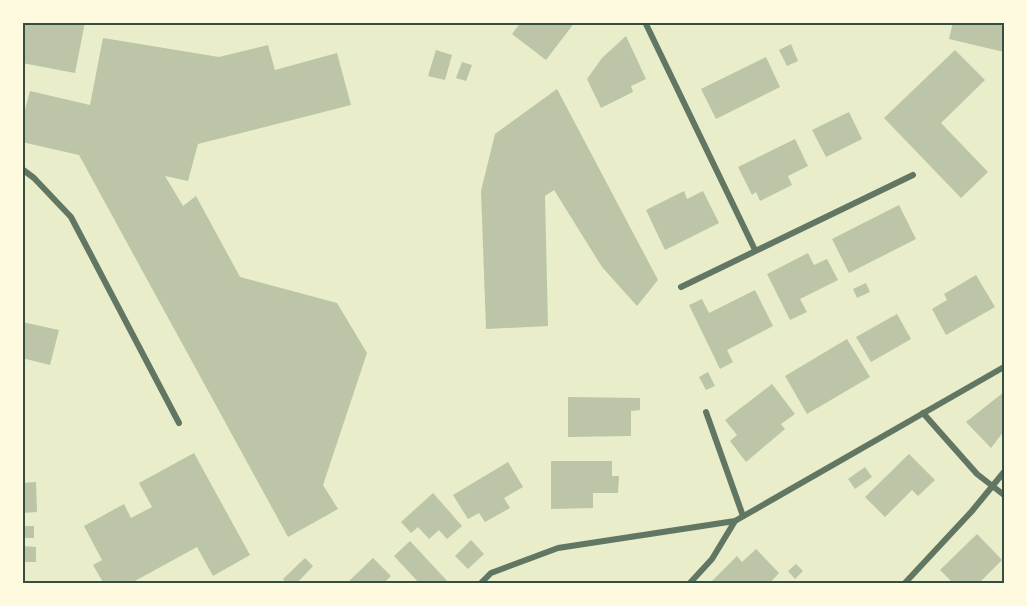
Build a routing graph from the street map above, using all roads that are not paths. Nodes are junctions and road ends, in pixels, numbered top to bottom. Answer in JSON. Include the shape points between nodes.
{"nodes":[{"id":1,"x":645,"y":22,"type":"edge"},
{"id":2,"x":22,"y":169,"type":"edge"},
{"id":3,"x":913,"y":175,"type":"dead end"},
{"id":4,"x":755,"y":250,"type":"junction"},
{"id":5,"x":681,"y":287,"type":"dead end"},
{"id":6,"x":1005,"y":367,"type":"edge"},
{"id":7,"x":706,"y":412,"type":"dead end"},
{"id":8,"x":923,"y":413,"type":"junction"},
{"id":9,"x":179,"y":423,"type":"dead end"},
{"id":10,"x":1005,"y":472,"type":"edge"},
{"id":11,"x":993,"y":486,"type":"junction"},
{"id":12,"x":1005,"y":495,"type":"edge"},
{"id":13,"x":743,"y":516,"type":"junction"},
{"id":14,"x":735,"y":521,"type":"junction"},
{"id":15,"x":480,"y":584,"type":"edge"},
{"id":16,"x":689,"y":584,"type":"edge"},
{"id":17,"x":904,"y":584,"type":"edge"}],
"edges":[{"from":1,"to":4,"type":"street"},
{"from":2,"to":9,"type":"street","via":[[71,217]]},
{"from":3,"to":4,"type":"street"},
{"from":4,"to":5,"type":"street"},
{"from":6,"to":8,"type":"street"},
{"from":7,"to":13,"type":"street"},
{"from":8,"to":11,"type":"street","via":[[977,474]]},
{"from":8,"to":13,"type":"street"},
{"from":10,"to":11,"type":"street"},
{"from":11,"to":12,"type":"street"},
{"from":11,"to":17,"type":"street"},
{"from":13,"to":14,"type":"street"},
{"from":14,"to":15,"type":"street","via":[[558,548],[491,573]]},
{"from":14,"to":16,"type":"street","via":[[712,559]]}]}
